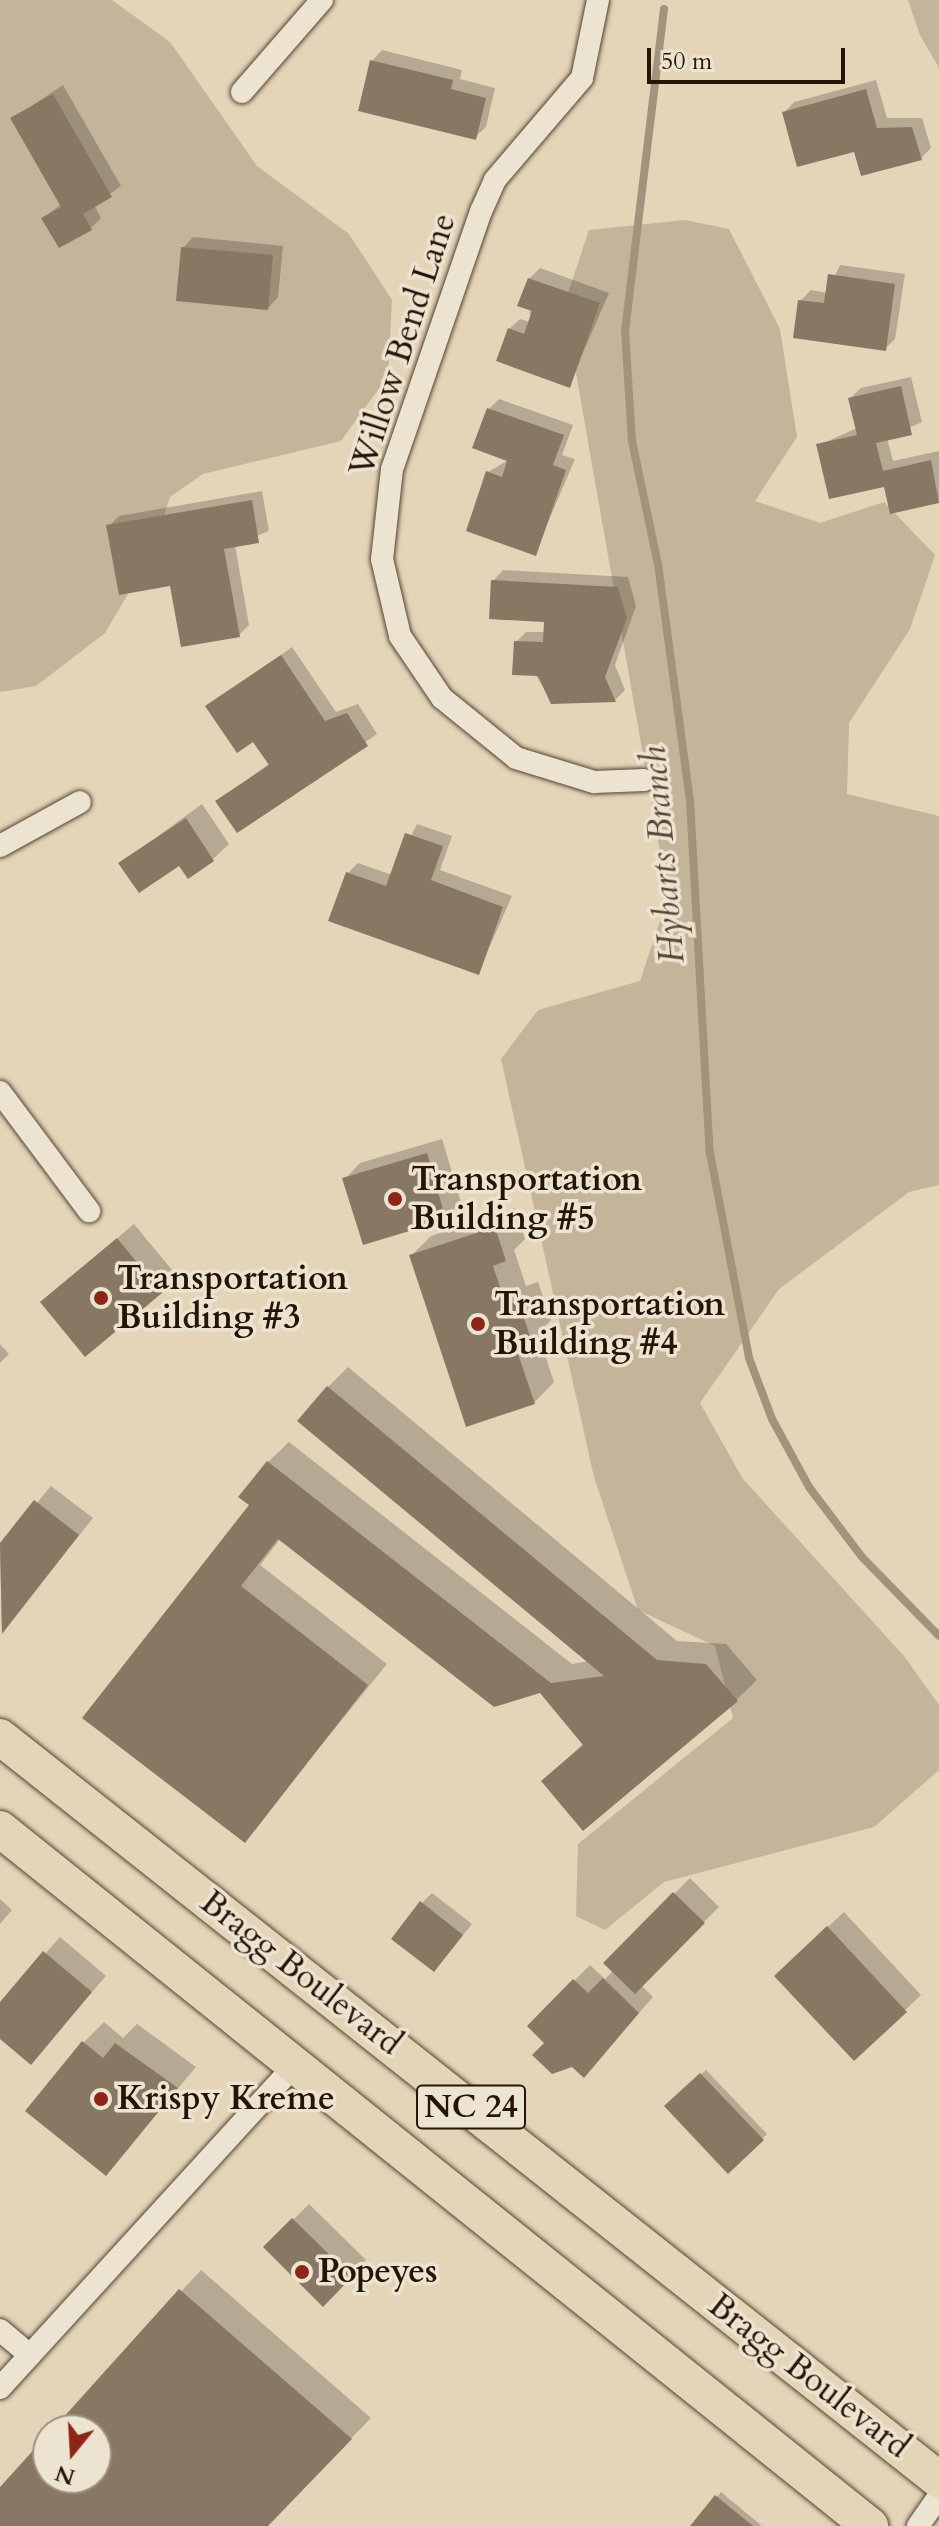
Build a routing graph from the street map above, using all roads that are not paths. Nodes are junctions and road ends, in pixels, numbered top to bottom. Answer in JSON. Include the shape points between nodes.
{"nodes":[{"id":1,"x":322,"y":0,"type":"edge"},
{"id":2,"x":598,"y":0,"type":"edge"},
{"id":3,"x":242,"y":92,"type":"dead end"},
{"id":4,"x":644,"y":780,"type":"dead end"},
{"id":5,"x":80,"y":802,"type":"dead end"},
{"id":6,"x":0,"y":846,"type":"edge"},
{"id":7,"x":0,"y":1092,"type":"edge"},
{"id":8,"x":89,"y":1211,"type":"dead end"},
{"id":9,"x":0,"y":1737,"type":"edge"},
{"id":10,"x":0,"y":1829,"type":"edge"},
{"id":11,"x":298,"y":2062,"type":"junction"},
{"id":12,"x":0,"y":2330,"type":"edge"},
{"id":13,"x":30,"y":2355,"type":"junction"},
{"id":14,"x":0,"y":2388,"type":"edge"},
{"id":15,"x":939,"y":2480,"type":"edge"},
{"id":16,"x":939,"y":2496,"type":"edge"},
{"id":17,"x":870,"y":2526,"type":"edge"},
{"id":18,"x":918,"y":2526,"type":"edge"}],
"edges":[{"from":1,"to":3,"type":"street"},
{"from":2,"to":4,"type":"street","name":"Willow Bend Lane","via":[[582,78],[495,180],[481,211],[392,469],[382,559],[400,636],[442,698],[516,758],[594,782]]},
{"from":5,"to":6,"type":"street"},
{"from":7,"to":8,"type":"street"},
{"from":9,"to":15,"type":"main road","name":"Bragg Boulevard","number":"NC 24"},
{"from":10,"to":11,"type":"main road","number":"NC 24"},
{"from":11,"to":13,"type":"street"},
{"from":11,"to":17,"type":"main road","number":"NC 24"},
{"from":12,"to":13,"type":"street"},
{"from":13,"to":14,"type":"street"},
{"from":16,"to":18,"type":"street"}]}
